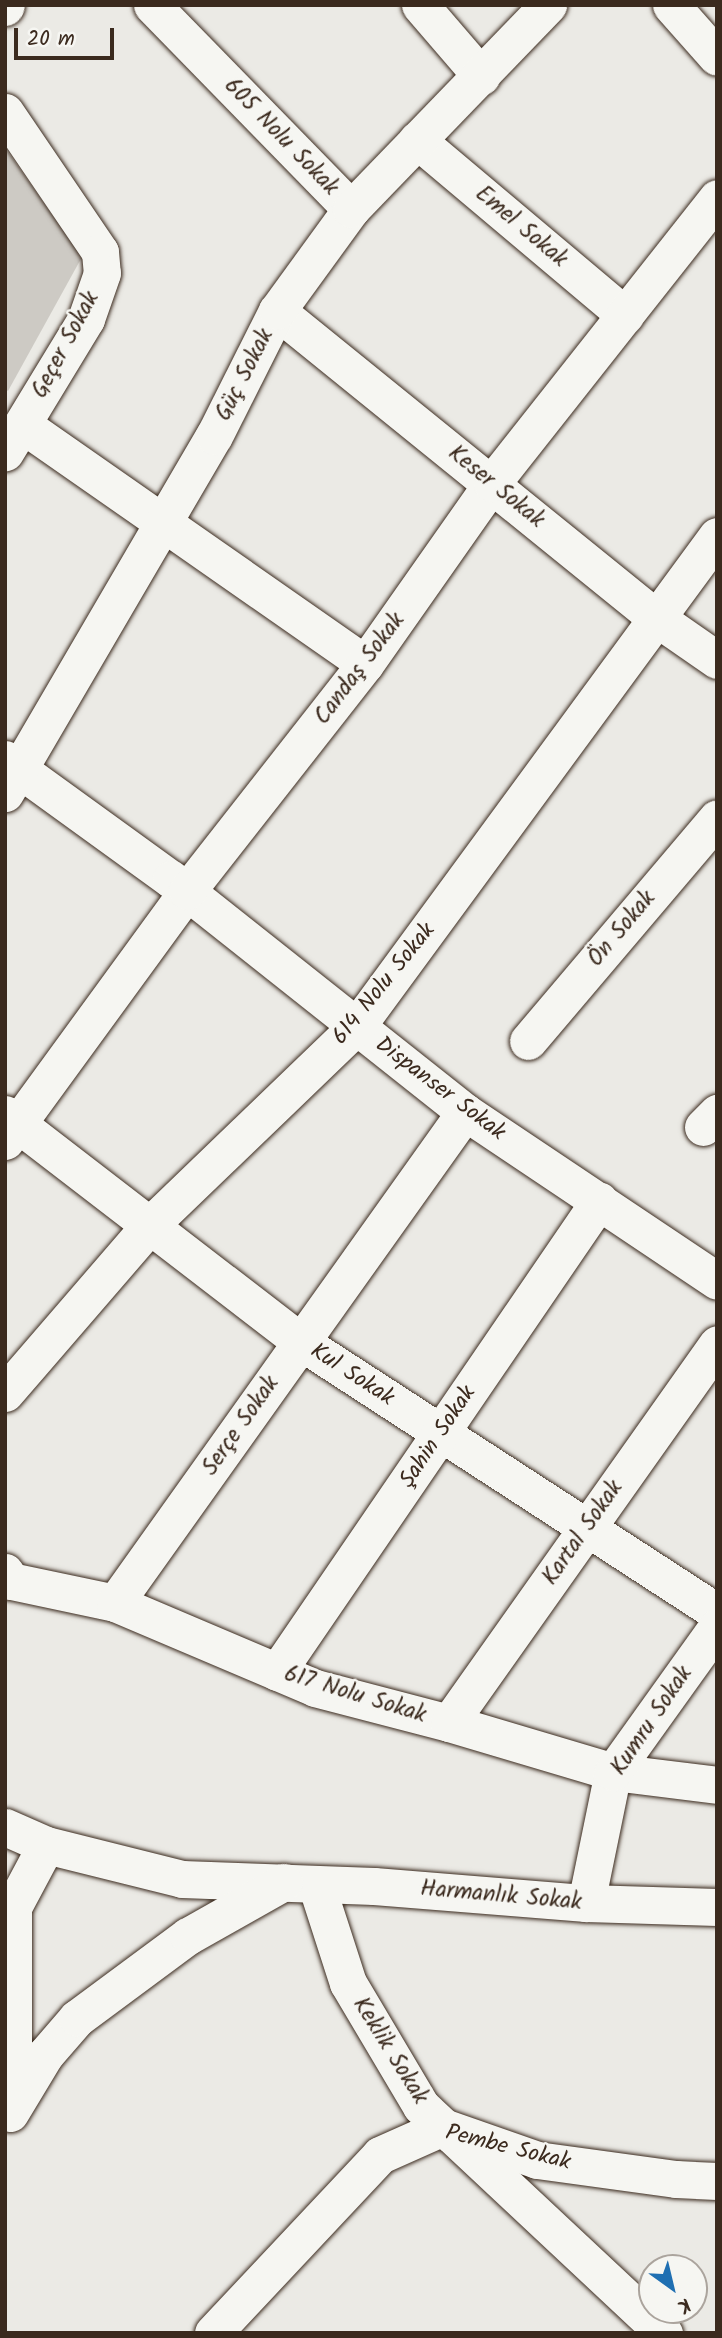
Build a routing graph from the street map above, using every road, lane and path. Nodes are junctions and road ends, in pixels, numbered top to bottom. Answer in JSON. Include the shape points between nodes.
{"nodes":[{"id":1,"x":152,"y":5,"type":"edge"},
{"id":2,"x":420,"y":5,"type":"edge"},
{"id":3,"x":548,"y":5,"type":"edge"},
{"id":4,"x":671,"y":5,"type":"edge"},
{"id":5,"x":717,"y":57,"type":"edge"},
{"id":6,"x":481,"y":76,"type":"junction"},
{"id":7,"x":5,"y":112,"type":"edge"},
{"id":8,"x":417,"y":140,"type":"junction"},
{"id":9,"x":717,"y":198,"type":"edge"},
{"id":10,"x":351,"y":209,"type":"junction"},
{"id":11,"x":277,"y":312,"type":"junction"},
{"id":12,"x":625,"y":314,"type":"junction"},
{"id":13,"x":14,"y":438,"type":"edge"},
{"id":14,"x":492,"y":483,"type":"junction"},
{"id":15,"x":164,"y":523,"type":"junction"},
{"id":16,"x":717,"y":536,"type":"edge"},
{"id":17,"x":658,"y":619,"type":"junction"},
{"id":18,"x":717,"y":660,"type":"edge"},
{"id":19,"x":365,"y":664,"type":"junction"},
{"id":20,"x":10,"y":773,"type":"edge"},
{"id":21,"x":717,"y":818,"type":"edge"},
{"id":22,"x":187,"y":891,"type":"junction"},
{"id":23,"x":357,"y":1026,"type":"junction"},
{"id":24,"x":528,"y":1041,"type":"dead end"},
{"id":25,"x":465,"y":1112,"type":"junction"},
{"id":26,"x":10,"y":1126,"type":"edge"},
{"id":27,"x":599,"y":1200,"type":"junction"},
{"id":28,"x":150,"y":1225,"type":"junction"},
{"id":29,"x":717,"y":1281,"type":"edge"},
{"id":30,"x":302,"y":1342,"type":"junction"},
{"id":31,"x":717,"y":1344,"type":"edge"},
{"id":32,"x":5,"y":1393,"type":"edge"},
{"id":33,"x":441,"y":1433,"type":"junction"},
{"id":34,"x":587,"y":1528,"type":"junction"},
{"id":35,"x":7,"y":1588,"type":"edge"},
{"id":36,"x":115,"y":1603,"type":"junction"},
{"id":37,"x":717,"y":1612,"type":"edge"},
{"id":38,"x":717,"y":1627,"type":"edge"},
{"id":39,"x":277,"y":1672,"type":"junction"},
{"id":40,"x":449,"y":1723,"type":"junction"},
{"id":41,"x":613,"y":1772,"type":"junction"},
{"id":42,"x":717,"y":1785,"type":"edge"},
{"id":43,"x":5,"y":1827,"type":"edge"},
{"id":44,"x":46,"y":1845,"type":"junction"},
{"id":45,"x":182,"y":1879,"type":"junction"},
{"id":46,"x":300,"y":1882,"type":"junction"},
{"id":47,"x":586,"y":1903,"type":"junction"},
{"id":48,"x":9,"y":1904,"type":"edge"},
{"id":49,"x":717,"y":1907,"type":"edge"},
{"id":50,"x":188,"y":1936,"type":"junction"},
{"id":51,"x":14,"y":1991,"type":"junction"},
{"id":52,"x":77,"y":2018,"type":"junction"},
{"id":53,"x":5,"y":2099,"type":"edge"},
{"id":54,"x":5,"y":2120,"type":"edge"},
{"id":55,"x":443,"y":2127,"type":"junction"},
{"id":56,"x":717,"y":2181,"type":"edge"},
{"id":57,"x":215,"y":2332,"type":"edge"},
{"id":58,"x":664,"y":2333,"type":"edge"}],
"edges":[{"from":1,"to":10,"type":"street","name":"605 Nolu Sokak"},
{"from":2,"to":6,"type":"street"},
{"from":3,"to":6,"type":"street","name":"Güç Sokak"},
{"from":4,"to":5,"type":"street"},
{"from":6,"to":8,"type":"street","name":"Güç Sokak"},
{"from":7,"to":13,"type":"street","name":"Geçer Sokak","via":[[100,252],[102,273],[86,318]]},
{"from":8,"to":10,"type":"street","name":"Güç Sokak"},
{"from":8,"to":12,"type":"street","name":"Emel Sokak"},
{"from":9,"to":12,"type":"street","name":"Candaş Sokak"},
{"from":10,"to":11,"type":"street","name":"Güç Sokak"},
{"from":11,"to":14,"type":"street","name":"Keser Sokak"},
{"from":11,"to":15,"type":"street","name":"Güç Sokak"},
{"from":12,"to":14,"type":"street","name":"Candaş Sokak"},
{"from":13,"to":15,"type":"street"},
{"from":14,"to":17,"type":"street","name":"Keser Sokak"},
{"from":14,"to":19,"type":"street","name":"Candaş Sokak"},
{"from":15,"to":19,"type":"street"},
{"from":15,"to":20,"type":"street","name":"Güç Sokak"},
{"from":16,"to":17,"type":"street","name":"614 Nolu Sokak"},
{"from":17,"to":18,"type":"street","name":"Keser Sokak"},
{"from":17,"to":23,"type":"street","name":"614 Nolu Sokak"},
{"from":19,"to":22,"type":"street","name":"Candaş Sokak"},
{"from":20,"to":22,"type":"street","name":"Dispanser Sokak"},
{"from":21,"to":24,"type":"street","name":"Ön Sokak"},
{"from":22,"to":23,"type":"street","name":"Dispanser Sokak"},
{"from":22,"to":26,"type":"street","name":"Candaş Sokak"},
{"from":23,"to":25,"type":"street","name":"Dispanser Sokak"},
{"from":23,"to":28,"type":"street","name":"614 Nolu Sokak"},
{"from":25,"to":27,"type":"street","name":"Dispanser Sokak"},
{"from":25,"to":30,"type":"street","name":"Serçe Sokak"},
{"from":26,"to":28,"type":"street","name":"Kul Sokak"},
{"from":27,"to":29,"type":"street","name":"Dispanser Sokak"},
{"from":27,"to":33,"type":"street","name":"Şahin Sokak"},
{"from":28,"to":30,"type":"street","name":"Kul Sokak"},
{"from":28,"to":32,"type":"street","name":"614 Nolu Sokak"},
{"from":30,"to":33,"type":"street","name":"Kul Sokak"},
{"from":30,"to":36,"type":"street","name":"Serçe Sokak"},
{"from":31,"to":34,"type":"street","name":"Kartal Sokak"},
{"from":33,"to":34,"type":"street","name":"Kul Sokak"},
{"from":33,"to":39,"type":"street","name":"Şahin Sokak"},
{"from":34,"to":37,"type":"street","name":"Kul Sokak"},
{"from":34,"to":40,"type":"street","name":"Kartal Sokak"},
{"from":35,"to":36,"type":"street","name":"617 Nolu Sokak"},
{"from":36,"to":39,"type":"street","name":"617 Nolu Sokak"},
{"from":38,"to":41,"type":"street","name":"Kumru Sokak"},
{"from":39,"to":40,"type":"street","name":"617 Nolu Sokak","via":[[315,1688]]},
{"from":40,"to":41,"type":"street","name":"617 Nolu Sokak"},
{"from":41,"to":42,"type":"street","name":"617 Nolu Sokak"},
{"from":41,"to":47,"type":"street","name":"Kumru Sokak"},
{"from":43,"to":44,"type":"street","name":"Harmanlık Sokak"},
{"from":44,"to":45,"type":"street","name":"Harmanlık Sokak"},
{"from":44,"to":48,"type":"street"},
{"from":45,"to":46,"type":"street","name":"Harmanlık Sokak"},
{"from":45,"to":50,"type":"street"},
{"from":46,"to":47,"type":"street","name":"Harmanlık Sokak"},
{"from":46,"to":50,"type":"street"},
{"from":46,"to":55,"type":"street","name":"Keklik Sokak","via":[[348,1983],[421,2106]]},
{"from":47,"to":49,"type":"street","name":"Harmanlık Sokak"},
{"from":48,"to":51,"type":"street"},
{"from":50,"to":52,"type":"street"},
{"from":51,"to":52,"type":"street","via":[[40,2020]]},
{"from":51,"to":53,"type":"street","via":[[13,2046]]},
{"from":52,"to":54,"type":"street"},
{"from":55,"to":56,"type":"street","name":"Pembe Sokak","via":[[537,2161]]},
{"from":55,"to":57,"type":"street","name":"Pembe Sokak","via":[[380,2155]]},
{"from":55,"to":58,"type":"street","name":"Keklik Sokak"}]}
